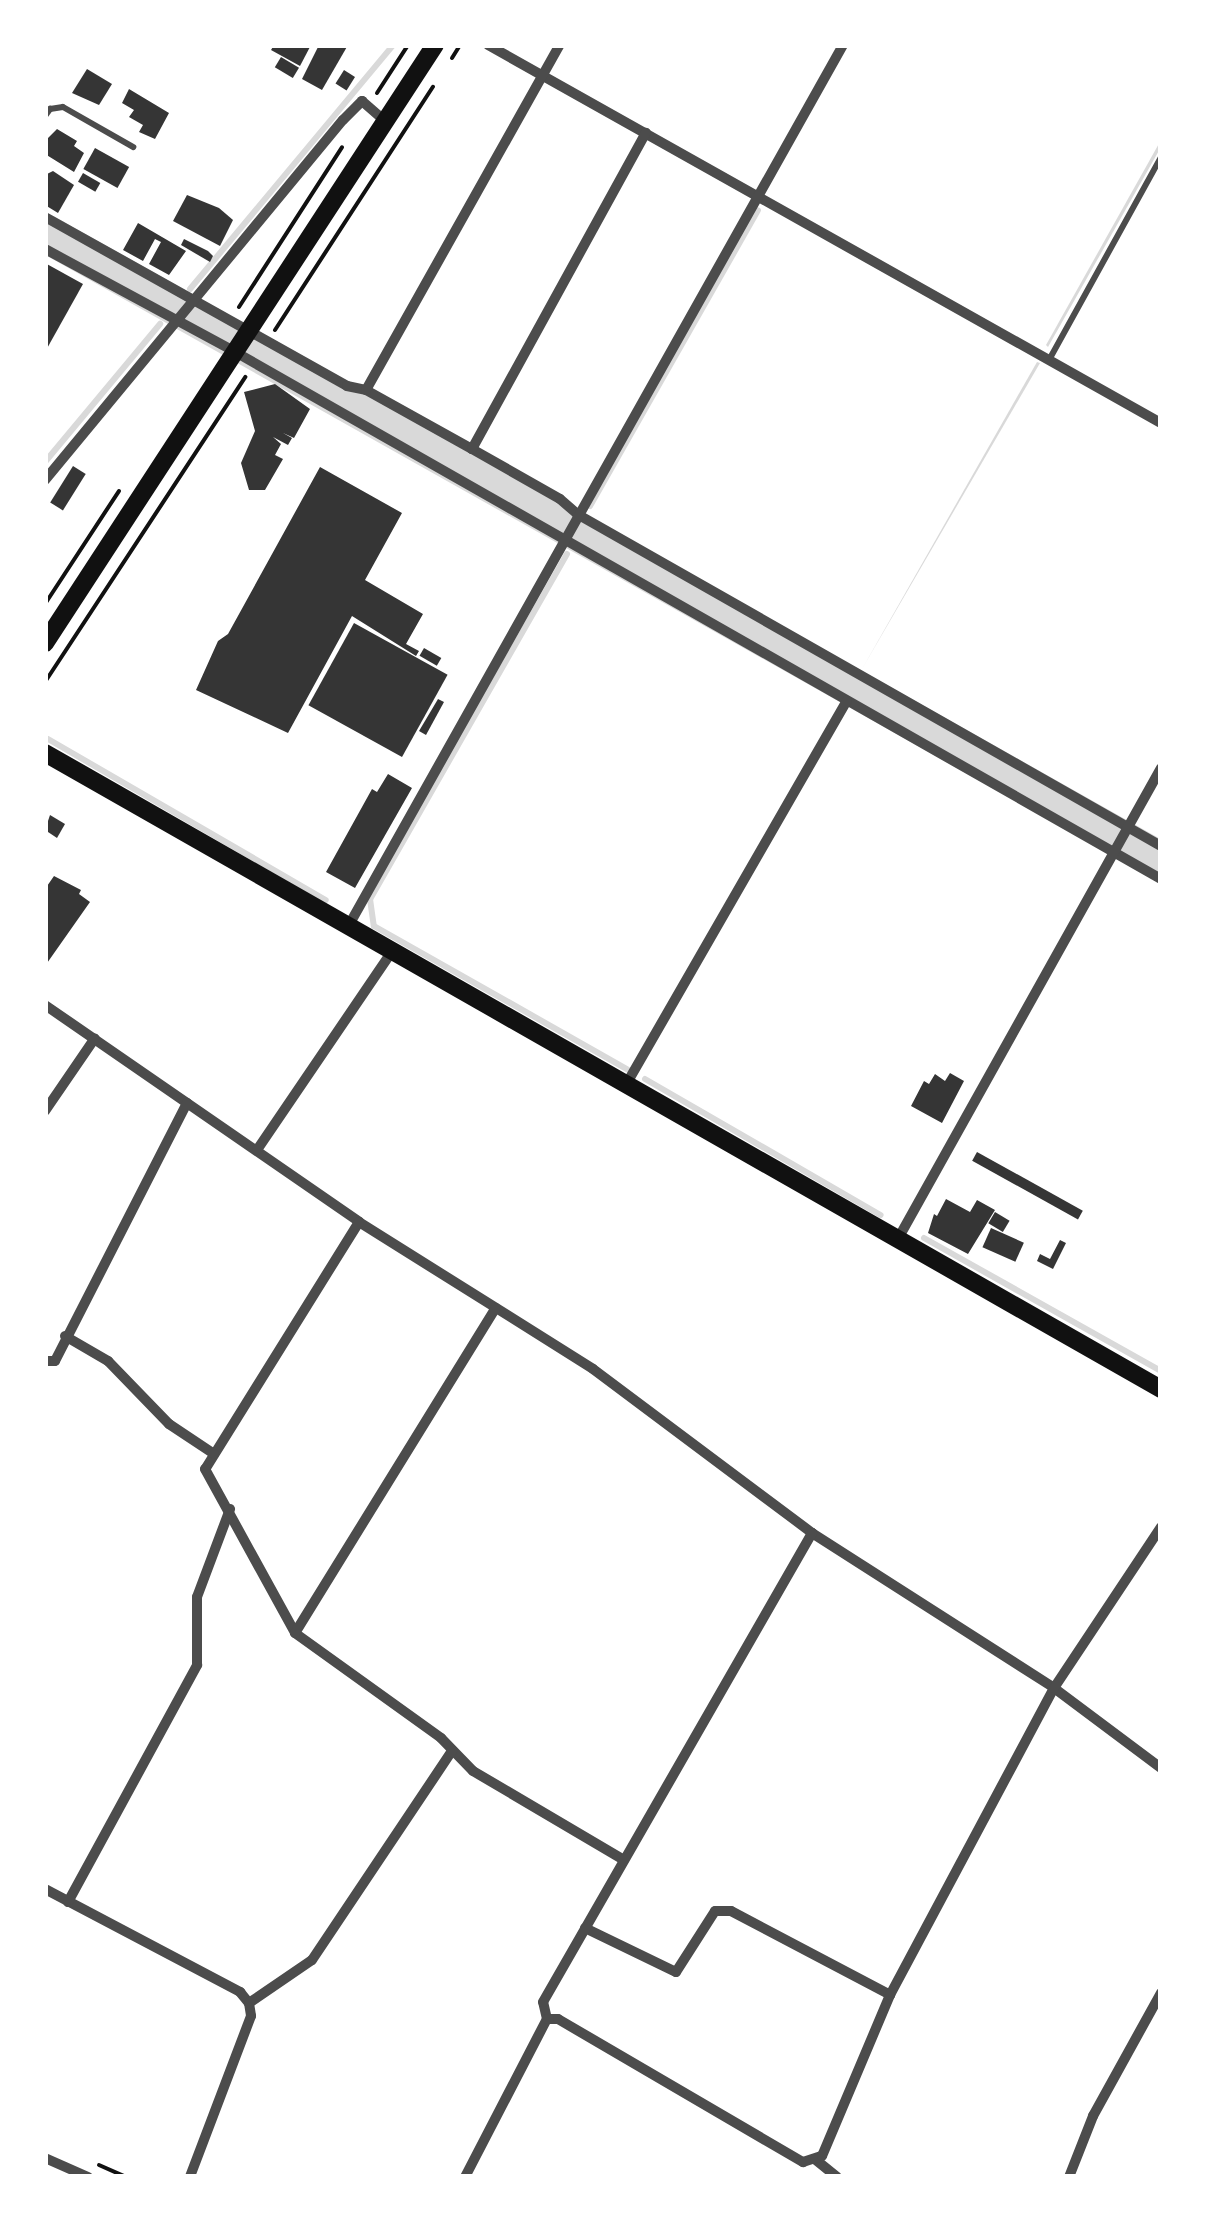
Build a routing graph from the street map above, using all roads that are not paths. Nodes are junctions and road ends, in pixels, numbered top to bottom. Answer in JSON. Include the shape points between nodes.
{"nodes":[{"id":1,"x":434,"y":45,"type":"edge"},
{"id":2,"x":488,"y":45,"type":"edge"},
{"id":3,"x":560,"y":45,"type":"edge"},
{"id":4,"x":843,"y":45,"type":"edge"},
{"id":5,"x":542,"y":76,"type":"junction"},
{"id":6,"x":45,"y":116,"type":"edge"},
{"id":7,"x":385,"y":121,"type":"junction"},
{"id":8,"x":646,"y":133,"type":"junction"},
{"id":9,"x":133,"y":146,"type":"dead end"},
{"id":10,"x":1161,"y":157,"type":"edge"},
{"id":11,"x":757,"y":196,"type":"junction"},
{"id":12,"x":45,"y":217,"type":"edge"},
{"id":13,"x":45,"y":250,"type":"edge"},
{"id":14,"x":189,"y":301,"type":"junction"},
{"id":15,"x":175,"y":320,"type":"junction"},
{"id":16,"x":244,"y":342,"type":"junction"},
{"id":17,"x":1049,"y":360,"type":"junction"},
{"id":18,"x":366,"y":390,"type":"junction"},
{"id":19,"x":1161,"y":423,"type":"edge"},
{"id":20,"x":472,"y":449,"type":"junction"},
{"id":21,"x":45,"y":480,"type":"edge"},
{"id":22,"x":576,"y":514,"type":"junction"},
{"id":23,"x":562,"y":538,"type":"junction"},
{"id":24,"x":45,"y":643,"type":"edge"},
{"id":25,"x":846,"y":701,"type":"junction"},
{"id":26,"x":45,"y":753,"type":"edge"},
{"id":27,"x":1161,"y":768,"type":"edge"},
{"id":28,"x":1127,"y":828,"type":"junction"},
{"id":29,"x":1161,"y":846,"type":"edge"},
{"id":30,"x":1114,"y":851,"type":"junction"},
{"id":31,"x":1161,"y":879,"type":"edge"},
{"id":32,"x":349,"y":925,"type":"junction"},
{"id":33,"x":394,"y":950,"type":"junction"},
{"id":34,"x":45,"y":1004,"type":"edge"},
{"id":35,"x":95,"y":1038,"type":"junction"},
{"id":36,"x":627,"y":1083,"type":"junction"},
{"id":37,"x":187,"y":1103,"type":"junction"},
{"id":38,"x":45,"y":1112,"type":"edge"},
{"id":39,"x":257,"y":1150,"type":"junction"},
{"id":40,"x":359,"y":1222,"type":"junction"},
{"id":41,"x":899,"y":1237,"type":"junction"},
{"id":42,"x":496,"y":1308,"type":"junction"},
{"id":43,"x":65,"y":1336,"type":"junction"},
{"id":44,"x":45,"y":1361,"type":"edge"},
{"id":45,"x":1161,"y":1390,"type":"edge"},
{"id":46,"x":214,"y":1454,"type":"junction"},
{"id":47,"x":230,"y":1509,"type":"junction"},
{"id":48,"x":1161,"y":1527,"type":"edge"},
{"id":49,"x":812,"y":1533,"type":"junction"},
{"id":50,"x":295,"y":1633,"type":"junction"},
{"id":51,"x":1054,"y":1688,"type":"junction"},
{"id":52,"x":452,"y":1751,"type":"junction"},
{"id":53,"x":1161,"y":1768,"type":"edge"},
{"id":54,"x":624,"y":1860,"type":"junction"},
{"id":55,"x":45,"y":1889,"type":"edge"},
{"id":56,"x":68,"y":1902,"type":"junction"},
{"id":57,"x":585,"y":1928,"type":"junction"},
{"id":58,"x":1161,"y":1993,"type":"edge"},
{"id":59,"x":890,"y":1995,"type":"junction"},
{"id":60,"x":249,"y":2002,"type":"junction"},
{"id":61,"x":547,"y":2020,"type":"junction"},
{"id":62,"x":816,"y":2160,"type":"junction"},
{"id":63,"x":46,"y":2161,"type":"edge"},
{"id":64,"x":88,"y":2177,"type":"edge"},
{"id":65,"x":190,"y":2177,"type":"edge"},
{"id":66,"x":465,"y":2177,"type":"edge"},
{"id":67,"x":837,"y":2177,"type":"edge"},
{"id":68,"x":1069,"y":2177,"type":"edge"}],
"edges":[{"from":1,"to":7,"type":"main road"},
{"from":2,"to":5,"type":"street"},
{"from":3,"to":5,"type":"street"},
{"from":4,"to":11,"type":"street"},
{"from":5,"to":8,"type":"street"},
{"from":5,"to":18,"type":"street"},
{"from":6,"to":9,"type":"lane","via":[[63,107]]},
{"from":7,"to":14,"type":"street","via":[[362,101]]},
{"from":7,"to":16,"type":"main road"},
{"from":8,"to":11,"type":"street"},
{"from":8,"to":20,"type":"street"},
{"from":10,"to":17,"type":"lane"},
{"from":11,"to":17,"type":"street"},
{"from":11,"to":22,"type":"street"},
{"from":12,"to":14,"type":"street"},
{"from":13,"to":15,"type":"street"},
{"from":14,"to":15,"type":"street"},
{"from":14,"to":16,"type":"street","via":[[230,320]]},
{"from":15,"to":16,"type":"street"},
{"from":15,"to":21,"type":"street"},
{"from":16,"to":18,"type":"street"},
{"from":16,"to":23,"type":"street"},
{"from":16,"to":24,"type":"main road"},
{"from":17,"to":19,"type":"street"},
{"from":18,"to":20,"type":"street"},
{"from":20,"to":22,"type":"street"},
{"from":22,"to":23,"type":"street"},
{"from":22,"to":28,"type":"street"},
{"from":23,"to":25,"type":"street"},
{"from":23,"to":32,"type":"street"},
{"from":25,"to":30,"type":"street"},
{"from":25,"to":36,"type":"street"},
{"from":26,"to":32,"type":"main road"},
{"from":27,"to":28,"type":"street"},
{"from":28,"to":29,"type":"street"},
{"from":28,"to":30,"type":"street"},
{"from":30,"to":31,"type":"street"},
{"from":30,"to":41,"type":"street"},
{"from":32,"to":33,"type":"main road"},
{"from":33,"to":36,"type":"main road"},
{"from":33,"to":39,"type":"street"},
{"from":34,"to":35,"type":"street"},
{"from":35,"to":37,"type":"street"},
{"from":35,"to":38,"type":"street"},
{"from":36,"to":41,"type":"main road"},
{"from":37,"to":39,"type":"street"},
{"from":37,"to":43,"type":"street"},
{"from":39,"to":40,"type":"street"},
{"from":40,"to":42,"type":"street"},
{"from":40,"to":46,"type":"street"},
{"from":41,"to":45,"type":"main road"},
{"from":42,"to":49,"type":"street","via":[[594,1368]]},
{"from":42,"to":50,"type":"street"},
{"from":43,"to":44,"type":"street","via":[[55,1361]]},
{"from":43,"to":46,"type":"street","via":[[108,1361],[169,1424]]},
{"from":46,"to":47,"type":"street","via":[[205,1470]]},
{"from":47,"to":50,"type":"street"},
{"from":47,"to":56,"type":"street","via":[[196,1597],[197,1665]]},
{"from":48,"to":51,"type":"street"},
{"from":49,"to":51,"type":"street"},
{"from":49,"to":54,"type":"street"},
{"from":50,"to":52,"type":"street"},
{"from":51,"to":53,"type":"street"},
{"from":51,"to":59,"type":"street"},
{"from":52,"to":54,"type":"street","via":[[473,1772]]},
{"from":52,"to":60,"type":"street","via":[[312,1960]]},
{"from":54,"to":57,"type":"street"},
{"from":55,"to":56,"type":"street"},
{"from":56,"to":60,"type":"street"},
{"from":57,"to":59,"type":"street","via":[[676,1972],[715,1911],[731,1911]]},
{"from":57,"to":61,"type":"street","via":[[543,2002]]},
{"from":58,"to":68,"type":"street","via":[[1093,2116]]},
{"from":59,"to":62,"type":"street"},
{"from":60,"to":65,"type":"street","via":[[251,2016]]},
{"from":61,"to":62,"type":"street","via":[[558,2019],[804,2162]]},
{"from":61,"to":66,"type":"street"},
{"from":62,"to":67,"type":"street"},
{"from":63,"to":64,"type":"street"}]}
